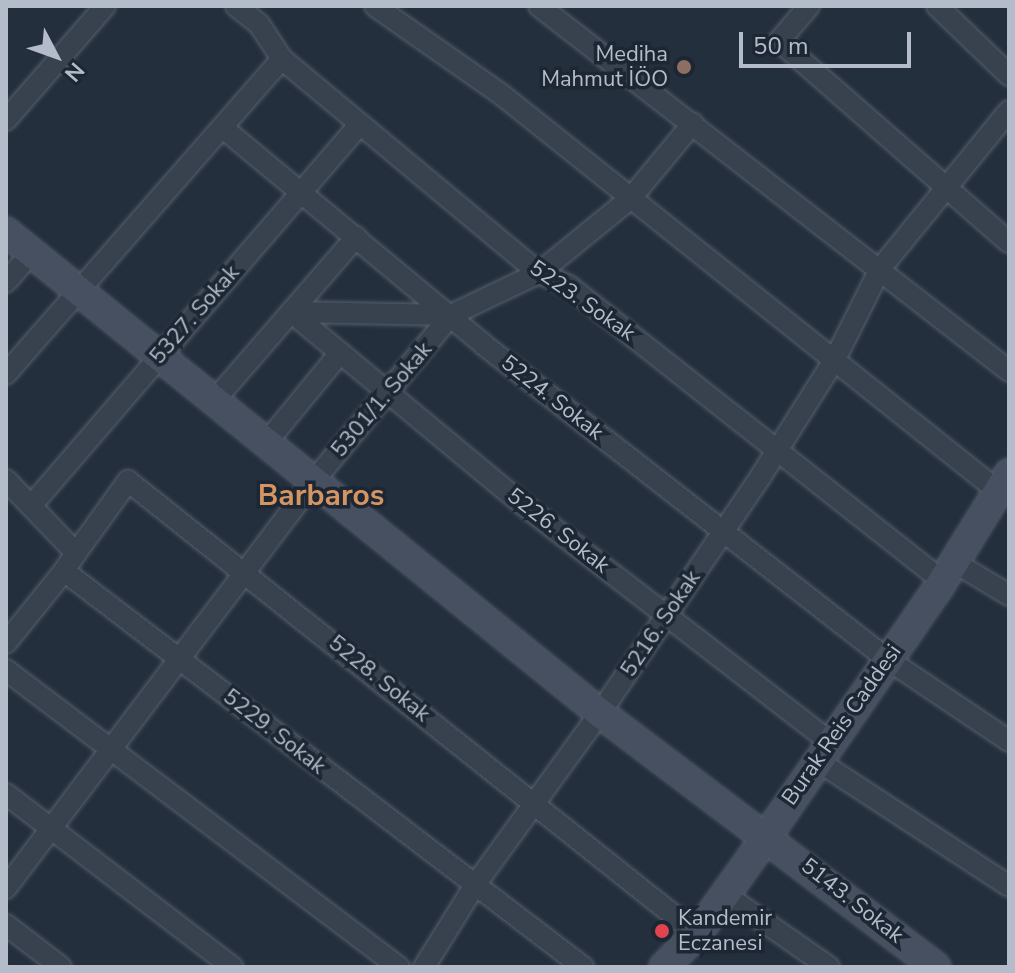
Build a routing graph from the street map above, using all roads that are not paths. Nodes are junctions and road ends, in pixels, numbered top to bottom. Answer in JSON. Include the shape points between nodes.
{"nodes":[{"id":1,"x":105,"y":6,"type":"edge"},
{"id":2,"x":236,"y":6,"type":"edge"},
{"id":3,"x":375,"y":6,"type":"edge"},
{"id":4,"x":539,"y":6,"type":"edge"},
{"id":5,"x":809,"y":6,"type":"edge"},
{"id":6,"x":937,"y":6,"type":"edge"},
{"id":7,"x":282,"y":59,"type":"junction"},
{"id":8,"x":1009,"y":75,"type":"edge"},
{"id":9,"x":1009,"y":111,"type":"edge"},
{"id":10,"x":6,"y":120,"type":"edge"},
{"id":11,"x":693,"y":123,"type":"junction"},
{"id":12,"x":360,"y":124,"type":"junction"},
{"id":13,"x":223,"y":128,"type":"junction"},
{"id":14,"x":944,"y":190,"type":"junction"},
{"id":15,"x":302,"y":193,"type":"junction"},
{"id":16,"x":631,"y":198,"type":"junction"},
{"id":17,"x":6,"y":232,"type":"edge"},
{"id":18,"x":356,"y":237,"type":"junction"},
{"id":19,"x":1009,"y":242,"type":"edge"},
{"id":20,"x":31,"y":253,"type":"junction"},
{"id":21,"x":880,"y":269,"type":"junction"},
{"id":22,"x":539,"y":273,"type":"junction"},
{"id":23,"x":6,"y":282,"type":"edge"},
{"id":24,"x":78,"y":290,"type":"junction"},
{"id":25,"x":291,"y":312,"type":"junction"},
{"id":26,"x":451,"y":315,"type":"junction"},
{"id":27,"x":340,"y":353,"type":"junction"},
{"id":28,"x":158,"y":355,"type":"junction"},
{"id":29,"x":835,"y":359,"type":"junction"},
{"id":30,"x":1009,"y":371,"type":"edge"},
{"id":31,"x":6,"y":374,"type":"edge"},
{"id":32,"x":390,"y":395,"type":"junction"},
{"id":33,"x":214,"y":401,"type":"junction"},
{"id":34,"x":266,"y":443,"type":"junction"},
{"id":35,"x":778,"y":450,"type":"junction"},
{"id":36,"x":6,"y":480,"type":"edge"},
{"id":37,"x":313,"y":482,"type":"junction"},
{"id":38,"x":1004,"y":483,"type":"edge"},
{"id":39,"x":31,"y":506,"type":"junction"},
{"id":40,"x":725,"y":530,"type":"junction"},
{"id":41,"x":76,"y":553,"type":"junction"},
{"id":42,"x":64,"y":571,"type":"junction"},
{"id":43,"x":948,"y":572,"type":"junction"},
{"id":44,"x":243,"y":575,"type":"junction"},
{"id":45,"x":1009,"y":595,"type":"edge"},
{"id":46,"x":666,"y":616,"type":"junction"},
{"id":47,"x":6,"y":643,"type":"edge"},
{"id":48,"x":179,"y":659,"type":"junction"},
{"id":49,"x":887,"y":659,"type":"junction"},
{"id":50,"x":6,"y":670,"type":"edge"},
{"id":51,"x":600,"y":713,"type":"junction"},
{"id":52,"x":1009,"y":741,"type":"edge"},
{"id":53,"x":110,"y":750,"type":"junction"},
{"id":54,"x":824,"y":751,"type":"junction"},
{"id":55,"x":6,"y":794,"type":"edge"},
{"id":56,"x":533,"y":802,"type":"junction"},
{"id":57,"x":52,"y":827,"type":"junction"},
{"id":58,"x":767,"y":836,"type":"junction"},
{"id":59,"x":475,"y":885,"type":"junction"},
{"id":60,"x":1009,"y":886,"type":"edge"},
{"id":61,"x":6,"y":888,"type":"edge"},
{"id":62,"x":724,"y":894,"type":"junction"},
{"id":63,"x":6,"y":925,"type":"edge"},
{"id":64,"x":697,"y":934,"type":"junction"},
{"id":65,"x":61,"y":967,"type":"edge"},
{"id":66,"x":232,"y":967,"type":"edge"},
{"id":67,"x":399,"y":967,"type":"edge"},
{"id":68,"x":424,"y":967,"type":"edge"},
{"id":69,"x":583,"y":967,"type":"edge"},
{"id":70,"x":664,"y":967,"type":"edge"},
{"id":71,"x":829,"y":967,"type":"edge"},
{"id":72,"x":936,"y":967,"type":"edge"}],
"edges":[{"from":1,"to":10,"type":"street"},
{"from":2,"to":7,"type":"street","name":"5223. Sokak","via":[[259,24]]},
{"from":3,"to":16,"type":"street","via":[[502,95]]},
{"from":4,"to":11,"type":"street"},
{"from":5,"to":14,"type":"street","via":[[779,41]]},
{"from":6,"to":8,"type":"street"},
{"from":7,"to":12,"type":"street","name":"5223. Sokak"},
{"from":7,"to":13,"type":"street"},
{"from":9,"to":14,"type":"street","name":"5216. Sokak"},
{"from":11,"to":16,"type":"street","name":"5301/1. Sokak"},
{"from":11,"to":21,"type":"street"},
{"from":12,"to":15,"type":"street","name":"5327. Sokak"},
{"from":12,"to":22,"type":"street","name":"5223. Sokak"},
{"from":13,"to":15,"type":"street","name":"5224. Sokak"},
{"from":13,"to":24,"type":"street"},
{"from":14,"to":19,"type":"street"},
{"from":14,"to":21,"type":"street","name":"5216. Sokak"},
{"from":15,"to":18,"type":"street","name":"5224. Sokak"},
{"from":15,"to":28,"type":"street","name":"5327. Sokak"},
{"from":16,"to":22,"type":"street","name":"5301/1. Sokak"},
{"from":16,"to":29,"type":"street"},
{"from":17,"to":20,"type":"street","name":"5143. Sokak"},
{"from":18,"to":25,"type":"street"},
{"from":18,"to":26,"type":"street","name":"5224. Sokak"},
{"from":20,"to":23,"type":"street"},
{"from":20,"to":24,"type":"street","name":"5143. Sokak"},
{"from":21,"to":29,"type":"street","name":"5216. Sokak"},
{"from":21,"to":30,"type":"street"},
{"from":22,"to":26,"type":"street","name":"5301/1. Sokak"},
{"from":22,"to":35,"type":"street","name":"5223. Sokak","via":[[569,286]]},
{"from":24,"to":28,"type":"street","name":"5143. Sokak"},
{"from":24,"to":31,"type":"street"},
{"from":25,"to":26,"type":"street"},
{"from":25,"to":27,"type":"street","name":"5226. Sokak"},
{"from":25,"to":33,"type":"street"},
{"from":26,"to":32,"type":"street","name":"5301/1. Sokak"},
{"from":26,"to":40,"type":"street","name":"5224. Sokak"},
{"from":27,"to":32,"type":"street","name":"5226. Sokak"},
{"from":27,"to":34,"type":"street"},
{"from":28,"to":33,"type":"street","name":"5143. Sokak"},
{"from":28,"to":39,"type":"street","name":"5327. Sokak"},
{"from":29,"to":35,"type":"street","name":"5216. Sokak"},
{"from":29,"to":38,"type":"street"},
{"from":32,"to":37,"type":"street","name":"5301/1. Sokak"},
{"from":32,"to":46,"type":"street","name":"5226. Sokak"},
{"from":33,"to":34,"type":"street","name":"5143. Sokak"},
{"from":34,"to":37,"type":"street","name":"5143. Sokak"},
{"from":35,"to":40,"type":"street","name":"5216. Sokak"},
{"from":35,"to":43,"type":"street","name":"5223. Sokak"},
{"from":36,"to":39,"type":"street"},
{"from":37,"to":44,"type":"street","name":"5301/1. Sokak"},
{"from":37,"to":51,"type":"street","name":"5143. Sokak"},
{"from":38,"to":43,"type":"street","name":"Burak Reis Caddesi"},
{"from":39,"to":41,"type":"street"},
{"from":40,"to":46,"type":"street","name":"5216. Sokak"},
{"from":40,"to":49,"type":"street","name":"5224. Sokak"},
{"from":41,"to":42,"type":"street"},
{"from":41,"to":44,"type":"street","name":"5228. Sokak","via":[[128,481]]},
{"from":42,"to":47,"type":"street"},
{"from":42,"to":48,"type":"street","name":"5229. Sokak"},
{"from":43,"to":45,"type":"street","name":"5223. Sokak"},
{"from":43,"to":49,"type":"street","name":"Burak Reis Caddesi"},
{"from":44,"to":48,"type":"street","name":"5301/1. Sokak"},
{"from":44,"to":56,"type":"street","name":"5228. Sokak"},
{"from":46,"to":51,"type":"street","name":"5216. Sokak"},
{"from":46,"to":54,"type":"street","name":"5226. Sokak"},
{"from":48,"to":53,"type":"street","name":"5301/1. Sokak"},
{"from":48,"to":59,"type":"street","name":"5229. Sokak"},
{"from":49,"to":52,"type":"street","name":"5224. Sokak"},
{"from":49,"to":54,"type":"street","name":"Burak Reis Caddesi"},
{"from":50,"to":53,"type":"street"},
{"from":51,"to":56,"type":"street","name":"5216. Sokak"},
{"from":51,"to":58,"type":"street","name":"5143. Sokak"},
{"from":53,"to":57,"type":"street","name":"5301/1. Sokak"},
{"from":53,"to":67,"type":"street"},
{"from":54,"to":58,"type":"street","name":"Burak Reis Caddesi"},
{"from":54,"to":60,"type":"street","name":"5226. Sokak"},
{"from":55,"to":57,"type":"street"},
{"from":56,"to":59,"type":"street","name":"5216. Sokak"},
{"from":56,"to":64,"type":"street","name":"5228. Sokak"},
{"from":57,"to":61,"type":"street","name":"5301/1. Sokak"},
{"from":57,"to":66,"type":"street"},
{"from":58,"to":62,"type":"street","name":"Burak Reis Caddesi"},
{"from":58,"to":72,"type":"street","name":"5143. Sokak"},
{"from":59,"to":68,"type":"street","name":"5216. Sokak"},
{"from":59,"to":69,"type":"street","name":"5229. Sokak"},
{"from":62,"to":64,"type":"street","name":"Burak Reis Caddesi"},
{"from":62,"to":71,"type":"street"},
{"from":63,"to":65,"type":"street"},
{"from":64,"to":70,"type":"street","name":"Burak Reis Caddesi"}]}
